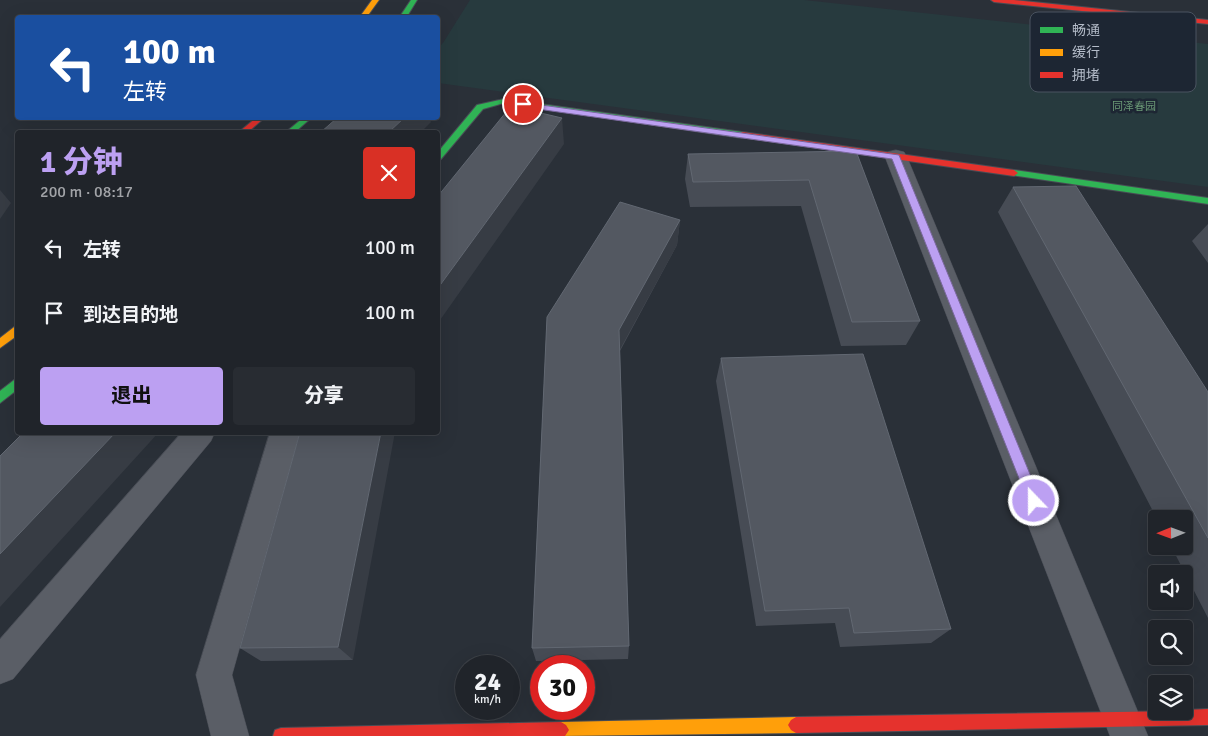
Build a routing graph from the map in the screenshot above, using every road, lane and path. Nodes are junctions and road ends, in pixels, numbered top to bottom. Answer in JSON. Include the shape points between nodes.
{"nodes":[{"id":1,"x":376,"y":0,"type":"edge"},
{"id":2,"x":414,"y":0,"type":"edge"},
{"id":3,"x":994,"y":0,"type":"edge"},
{"id":4,"x":1111,"y":12,"type":"edge"},
{"id":5,"x":364,"y":15,"type":"edge"},
{"id":6,"x":404,"y":15,"type":"edge"},
{"id":7,"x":258,"y":120,"type":"edge"},
{"id":8,"x":305,"y":120,"type":"edge"},
{"id":9,"x":245,"y":130,"type":"edge"},
{"id":10,"x":292,"y":130,"type":"edge"},
{"id":11,"x":440,"y":155,"type":"edge"},
{"id":12,"x":896,"y":157,"type":"junction"},
{"id":13,"x":1208,"y":201,"type":"edge"},
{"id":14,"x":15,"y":331,"type":"edge"},
{"id":15,"x":0,"y":344,"type":"edge"},
{"id":16,"x":15,"y":385,"type":"edge"},
{"id":17,"x":0,"y":398,"type":"edge"},
{"id":18,"x":198,"y":435,"type":"edge"},
{"id":19,"x":284,"y":435,"type":"edge"},
{"id":20,"x":0,"y":666,"type":"edge"},
{"id":21,"x":1208,"y":717,"type":"edge"},
{"id":22,"x":1125,"y":728,"type":"edge"},
{"id":23,"x":230,"y":736,"type":"edge"},
{"id":24,"x":281,"y":736,"type":"edge"}],
"edges":[{"from":1,"to":5,"type":"street"},
{"from":2,"to":6,"type":"street"},
{"from":3,"to":4,"type":"street"},
{"from":7,"to":9,"type":"street"},
{"from":8,"to":10,"type":"street"},
{"from":11,"to":12,"type":"street","via":[[480,107],[504,101]]},
{"from":12,"to":13,"type":"street"},
{"from":12,"to":22,"type":"street"},
{"from":14,"to":15,"type":"street"},
{"from":16,"to":17,"type":"street"},
{"from":18,"to":20,"type":"street"},
{"from":19,"to":23,"type":"street","via":[[214,675]]},
{"from":21,"to":22,"type":"street"},
{"from":22,"to":24,"type":"street"}]}
